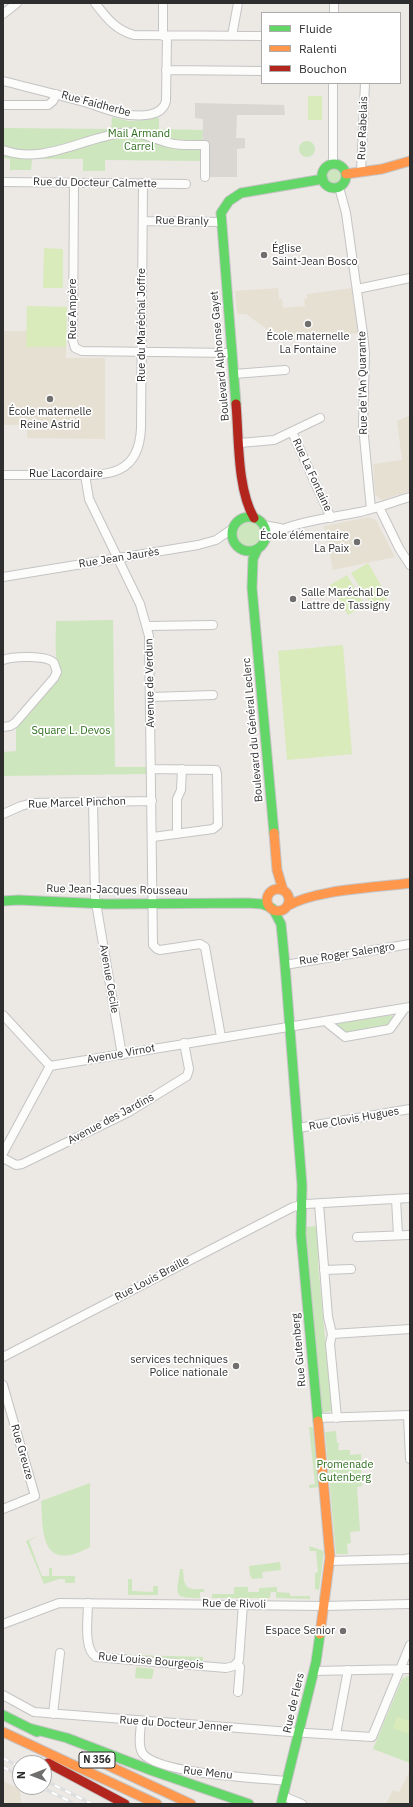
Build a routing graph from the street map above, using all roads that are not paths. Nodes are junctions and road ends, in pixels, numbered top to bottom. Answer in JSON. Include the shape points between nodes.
{"nodes":[{"id":1,"x":17,"y":3,"type":"edge"},
{"id":2,"x":94,"y":3,"type":"edge"},
{"id":3,"x":163,"y":3,"type":"edge"},
{"id":4,"x":238,"y":3,"type":"edge"},
{"id":5,"x":3,"y":14,"type":"edge"},
{"id":6,"x":165,"y":36,"type":"junction"},
{"id":7,"x":232,"y":36,"type":"junction"},
{"id":8,"x":261,"y":36,"type":"edge"},
{"id":9,"x":166,"y":70,"type":"junction"},
{"id":10,"x":261,"y":71,"type":"edge"},
{"id":11,"x":3,"y":81,"type":"edge"},
{"id":12,"x":333,"y":84,"type":"edge"},
{"id":13,"x":365,"y":84,"type":"edge"},
{"id":14,"x":56,"y":94,"type":"junction"},
{"id":15,"x":3,"y":105,"type":"edge"},
{"id":16,"x":3,"y":150,"type":"edge"},
{"id":17,"x":410,"y":161,"type":"edge"},
{"id":18,"x":332,"y":164,"type":"junction"},
{"id":19,"x":362,"y":172,"type":"junction"},
{"id":20,"x":346,"y":174,"type":"junction"},
{"id":21,"x":205,"y":176,"type":"dead end"},
{"id":22,"x":323,"y":179,"type":"junction"},
{"id":23,"x":3,"y":182,"type":"edge"},
{"id":24,"x":74,"y":182,"type":"junction"},
{"id":25,"x":143,"y":183,"type":"junction"},
{"id":26,"x":186,"y":184,"type":"dead end"},
{"id":27,"x":339,"y":187,"type":"junction"},
{"id":28,"x":143,"y":221,"type":"junction"},
{"id":29,"x":221,"y":222,"type":"junction"},
{"id":30,"x":410,"y":278,"type":"edge"},
{"id":31,"x":357,"y":289,"type":"junction"},
{"id":32,"x":141,"y":352,"type":"junction"},
{"id":33,"x":232,"y":353,"type":"junction"},
{"id":34,"x":285,"y":370,"type":"dead end"},
{"id":35,"x":234,"y":374,"type":"junction"},
{"id":36,"x":320,"y":418,"type":"dead end"},
{"id":37,"x":292,"y":432,"type":"junction"},
{"id":38,"x":240,"y":443,"type":"junction"},
{"id":39,"x":127,"y":464,"type":"joint"},
{"id":40,"x":3,"y":474,"type":"edge"},
{"id":41,"x":84,"y":475,"type":"junction"},
{"id":42,"x":244,"y":488,"type":"junction"},
{"id":43,"x":410,"y":497,"type":"edge"},
{"id":44,"x":375,"y":508,"type":"junction"},
{"id":45,"x":254,"y":518,"type":"junction"},
{"id":46,"x":331,"y":518,"type":"junction"},
{"id":47,"x":238,"y":521,"type":"junction"},
{"id":48,"x":263,"y":525,"type":"junction"},
{"id":49,"x":287,"y":527,"type":"junction"},
{"id":50,"x":232,"y":529,"type":"junction"},
{"id":51,"x":265,"y":539,"type":"junction"},
{"id":52,"x":237,"y":547,"type":"junction"},
{"id":53,"x":257,"y":550,"type":"junction"},
{"id":54,"x":118,"y":559,"type":"junction"},
{"id":55,"x":410,"y":565,"type":"edge"},
{"id":56,"x":3,"y":577,"type":"edge"},
{"id":57,"x":252,"y":588,"type":"junction"},
{"id":58,"x":213,"y":625,"type":"dead end"},
{"id":59,"x":148,"y":626,"type":"junction"},
{"id":60,"x":3,"y":660,"type":"edge"},
{"id":61,"x":213,"y":695,"type":"dead end"},
{"id":62,"x":151,"y":697,"type":"junction"},
{"id":63,"x":3,"y":727,"type":"edge"},
{"id":64,"x":152,"y":769,"type":"junction"},
{"id":65,"x":182,"y":769,"type":"junction"},
{"id":66,"x":152,"y":801,"type":"junction"},
{"id":67,"x":93,"y":802,"type":"junction"},
{"id":68,"x":3,"y":814,"type":"edge"},
{"id":69,"x":177,"y":834,"type":"junction"},
{"id":70,"x":152,"y":837,"type":"junction"},
{"id":71,"x":277,"y":870,"type":"junction"},
{"id":72,"x":410,"y":883,"type":"edge"},
{"id":73,"x":284,"y":891,"type":"junction"},
{"id":74,"x":271,"y":892,"type":"junction"},
{"id":75,"x":318,"y":895,"type":"junction"},
{"id":76,"x":3,"y":900,"type":"edge"},
{"id":77,"x":231,"y":903,"type":"junction"},
{"id":78,"x":96,"y":904,"type":"junction"},
{"id":79,"x":153,"y":904,"type":"junction"},
{"id":80,"x":286,"y":907,"type":"junction"},
{"id":81,"x":272,"y":909,"type":"junction"},
{"id":82,"x":281,"y":928,"type":"junction"},
{"id":83,"x":410,"y":944,"type":"edge"},
{"id":84,"x":285,"y":965,"type":"junction"},
{"id":85,"x":407,"y":1007,"type":"edge"},
{"id":86,"x":3,"y":1015,"type":"edge"},
{"id":87,"x":325,"y":1021,"type":"junction"},
{"id":88,"x":290,"y":1026,"type":"junction"},
{"id":89,"x":221,"y":1037,"type":"junction"},
{"id":90,"x":184,"y":1043,"type":"junction"},
{"id":91,"x":122,"y":1055,"type":"junction"},
{"id":92,"x":50,"y":1066,"type":"junction"},
{"id":93,"x":410,"y":1109,"type":"edge"},
{"id":94,"x":298,"y":1128,"type":"junction"},
{"id":95,"x":3,"y":1153,"type":"edge"},
{"id":96,"x":3,"y":1158,"type":"edge"},
{"id":97,"x":410,"y":1198,"type":"edge"},
{"id":98,"x":396,"y":1199,"type":"junction"},
{"id":99,"x":302,"y":1204,"type":"junction"},
{"id":100,"x":318,"y":1204,"type":"junction"},
{"id":101,"x":410,"y":1235,"type":"edge"},
{"id":102,"x":398,"y":1236,"type":"junction"},
{"id":103,"x":357,"y":1237,"type":"dead end"},
{"id":104,"x":351,"y":1269,"type":"dead end"},
{"id":105,"x":324,"y":1270,"type":"junction"},
{"id":106,"x":410,"y":1329,"type":"edge"},
{"id":107,"x":332,"y":1334,"type":"junction"},
{"id":108,"x":3,"y":1357,"type":"edge"},
{"id":109,"x":3,"y":1385,"type":"edge"},
{"id":110,"x":409,"y":1415,"type":"edge"},
{"id":111,"x":318,"y":1418,"type":"junction"},
{"id":112,"x":337,"y":1418,"type":"junction"},
{"id":113,"x":410,"y":1459,"type":"edge"},
{"id":114,"x":3,"y":1509,"type":"edge"},
{"id":115,"x":410,"y":1558,"type":"edge"},
{"id":116,"x":329,"y":1561,"type":"junction"},
{"id":117,"x":88,"y":1604,"type":"junction"},
{"id":118,"x":243,"y":1604,"type":"junction"},
{"id":119,"x":410,"y":1604,"type":"edge"},
{"id":120,"x":323,"y":1606,"type":"junction"},
{"id":121,"x":3,"y":1624,"type":"edge"},
{"id":122,"x":410,"y":1645,"type":"edge"},
{"id":123,"x":60,"y":1653,"type":"dead end"},
{"id":124,"x":237,"y":1663,"type":"junction"},
{"id":125,"x":410,"y":1669,"type":"edge"},
{"id":126,"x":348,"y":1670,"type":"junction"},
{"id":127,"x":400,"y":1670,"type":"junction"},
{"id":128,"x":314,"y":1671,"type":"junction"},
{"id":129,"x":238,"y":1692,"type":"dead end"},
{"id":130,"x":3,"y":1695,"type":"edge"},
{"id":131,"x":53,"y":1714,"type":"junction"},
{"id":132,"x":3,"y":1715,"type":"edge"},
{"id":133,"x":141,"y":1721,"type":"junction"},
{"id":134,"x":29,"y":1728,"type":"junction"},
{"id":135,"x":3,"y":1733,"type":"edge"},
{"id":136,"x":299,"y":1733,"type":"junction"},
{"id":137,"x":336,"y":1734,"type":"junction"},
{"id":138,"x":287,"y":1781,"type":"junction"},
{"id":139,"x":282,"y":1800,"type":"edge"},
{"id":140,"x":125,"y":1804,"type":"edge"},
{"id":141,"x":158,"y":1804,"type":"edge"},
{"id":142,"x":191,"y":1804,"type":"edge"},
{"id":143,"x":249,"y":1804,"type":"edge"},
{"id":144,"x":302,"y":1804,"type":"edge"}],
"edges":[{"from":1,"to":5,"type":"street"},
{"from":2,"to":6,"type":"street","via":[[122,31],[134,35]]},
{"from":3,"to":6,"type":"street","name":"Rue Faidherbe"},
{"from":4,"to":7,"type":"street"},
{"from":6,"to":7,"type":"street"},
{"from":6,"to":9,"type":"street","name":"Rue Faidherbe"},
{"from":7,"to":8,"type":"street"},
{"from":9,"to":10,"type":"street"},
{"from":9,"to":14,"type":"street","name":"Rue Faidherbe","via":[[165,104],[155,113],[126,114]]},
{"from":11,"to":14,"type":"street","name":"Rue Faidherbe"},
{"from":12,"to":18,"type":"street"},
{"from":13,"to":19,"type":"street","name":"Rue Rabelais"},
{"from":14,"to":15,"type":"street","via":[[48,105]]},
{"from":16,"to":21,"type":"street","via":[[17,154],[38,154],[122,132],[136,133],[178,144],[205,145]]},
{"from":17,"to":19,"type":"main road"},
{"from":18,"to":20,"type":"main road","via":[[342,166]]},
{"from":18,"to":22,"type":"main road","via":[[324,169]]},
{"from":19,"to":20,"type":"main road"},
{"from":20,"to":27,"type":"main road","via":[[345,182]]},
{"from":22,"to":27,"type":"main road","via":[[329,187]]},
{"from":22,"to":29,"type":"main road","via":[[241,194],[224,207]]},
{"from":23,"to":24,"type":"street","name":"Rue du Docteur Calmette"},
{"from":24,"to":25,"type":"street","name":"Rue du Docteur Calmette"},
{"from":24,"to":32,"type":"street","name":"Rue Ampère","via":[[73,345],[80,351]]},
{"from":25,"to":26,"type":"street","name":"Rue du Docteur Calmette"},
{"from":25,"to":28,"type":"street","name":"Rue du Maréchal Joffre"},
{"from":27,"to":31,"type":"street","name":"Rue de l'An Quarante","via":[[346,213]]},
{"from":28,"to":29,"type":"street","name":"Rue Branly"},
{"from":28,"to":32,"type":"street","name":"Rue du Maréchal Joffre"},
{"from":29,"to":33,"type":"main road","name":"Boulevard Alphonse Gayet"},
{"from":30,"to":31,"type":"street"},
{"from":31,"to":44,"type":"street","name":"Rue de l'An Quarante","via":[[365,347],[363,426]]},
{"from":32,"to":33,"type":"street","name":"Rue Ampère"},
{"from":32,"to":39,"type":"street","name":"Rue du Maréchal Joffre","via":[[141,435],[137,450]]},
{"from":33,"to":35,"type":"main road","name":"Boulevard Alphonse Gayet"},
{"from":34,"to":35,"type":"street"},
{"from":35,"to":38,"type":"main road","name":"Boulevard Alphonse Gayet"},
{"from":36,"to":37,"type":"street"},
{"from":37,"to":38,"type":"street","via":[[274,440]]},
{"from":37,"to":46,"type":"street","name":"Rue La Fontaine"},
{"from":38,"to":42,"type":"main road","name":"Boulevard Alphonse Gayet"},
{"from":39,"to":41,"type":"street","name":"Rue Lacordaire","via":[[107,475]]},
{"from":40,"to":41,"type":"street","name":"Rue Lacordaire"},
{"from":41,"to":54,"type":"street","name":"Avenue de Verdun","via":[[89,499]]},
{"from":42,"to":45,"type":"main road","name":"Boulevard Alphonse Gayet","via":[[247,506]]},
{"from":42,"to":47,"type":"main road","name":"Boulevard Alphonse Gayet"},
{"from":43,"to":44,"type":"street"},
{"from":44,"to":46,"type":"street"},
{"from":44,"to":55,"type":"street","name":"Rue de l'An Quarante"},
{"from":45,"to":47,"type":"main road","via":[[247,517]]},
{"from":45,"to":48,"type":"main road"},
{"from":46,"to":49,"type":"street"},
{"from":47,"to":50,"type":"main road"},
{"from":48,"to":49,"type":"street"},
{"from":48,"to":51,"type":"main road","via":[[266,531]]},
{"from":49,"to":51,"type":"street","via":[[273,532]]},
{"from":50,"to":52,"type":"main road","via":[[232,539]]},
{"from":50,"to":54,"type":"street","name":"Rue Jean Jaurès","via":[[216,540],[206,543]]},
{"from":51,"to":53,"type":"main road"},
{"from":52,"to":53,"type":"main road","via":[[246,552]]},
{"from":52,"to":57,"type":"main road","name":"Boulevard du Général Leclerc","via":[[246,560]]},
{"from":53,"to":57,"type":"main road","name":"Boulevard du Général Leclerc","via":[[253,559]]},
{"from":54,"to":56,"type":"street","name":"Rue Jean Jaurès"},
{"from":54,"to":59,"type":"street","name":"Avenue de Verdun"},
{"from":57,"to":71,"type":"main road","name":"Boulevard du Général Leclerc"},
{"from":58,"to":59,"type":"street"},
{"from":59,"to":62,"type":"street","name":"Avenue de Verdun"},
{"from":60,"to":63,"type":"street","via":[[45,658],[52,661],[57,669],[54,678],[15,723]]},
{"from":61,"to":62,"type":"street"},
{"from":62,"to":64,"type":"street","name":"Avenue de Verdun"},
{"from":64,"to":65,"type":"street"},
{"from":64,"to":66,"type":"street","name":"Avenue de Verdun"},
{"from":65,"to":69,"type":"street","via":[[182,790],[177,799]]},
{"from":65,"to":69,"type":"street","via":[[214,769],[217,772],[218,825],[214,829]]},
{"from":66,"to":67,"type":"street","name":"Rue Marcel Pinchon"},
{"from":66,"to":70,"type":"street","name":"Avenue de Verdun"},
{"from":67,"to":68,"type":"street","name":"Rue Marcel Pinchon","via":[[29,804]]},
{"from":67,"to":78,"type":"street","name":"Avenue Cecile"},
{"from":69,"to":70,"type":"street"},
{"from":70,"to":79,"type":"street","name":"Avenue de Verdun"},
{"from":71,"to":73,"type":"main road","name":"Boulevard du Général Leclerc"},
{"from":71,"to":74,"type":"main road","name":"Boulevard du Général Leclerc"},
{"from":72,"to":75,"type":"main road"},
{"from":73,"to":74,"type":"main road","via":[[278,889]]},
{"from":73,"to":75,"type":"main road","via":[[291,894]]},
{"from":73,"to":80,"type":"main road","via":[[289,899]]},
{"from":74,"to":77,"type":"main road","name":"Rue Jean-Jacques Rousseau"},
{"from":74,"to":81,"type":"main road","via":[[268,902]]},
{"from":75,"to":80,"type":"main road","via":[[298,900]]},
{"from":76,"to":78,"type":"main road","name":"Rue Jean-Jacques Rousseau"},
{"from":77,"to":79,"type":"main road","name":"Rue Jean-Jacques Rousseau"},
{"from":77,"to":81,"type":"main road","name":"Rue Jean-Jacques Rousseau","via":[[259,904]]},
{"from":78,"to":79,"type":"main road","name":"Rue Jean-Jacques Rousseau"},
{"from":78,"to":91,"type":"street","name":"Avenue Cecile"},
{"from":79,"to":89,"type":"street","name":"Avenue de Verdun","via":[[155,948],[163,950],[200,944],[205,947]]},
{"from":80,"to":81,"type":"main road"},
{"from":80,"to":82,"type":"main road"},
{"from":81,"to":82,"type":"main road"},
{"from":82,"to":84,"type":"main road"},
{"from":83,"to":84,"type":"street","name":"Rue Roger Salengro"},
{"from":84,"to":88,"type":"main road"},
{"from":85,"to":87,"type":"street","name":"Avenue Virnot"},
{"from":85,"to":87,"type":"street","via":[[390,1029],[345,1037]]},
{"from":86,"to":92,"type":"street"},
{"from":87,"to":88,"type":"street","name":"Avenue Virnot"},
{"from":88,"to":89,"type":"street","name":"Avenue Virnot"},
{"from":88,"to":94,"type":"main road","name":"Rue Gutenberg"},
{"from":89,"to":90,"type":"street","name":"Avenue Virnot"},
{"from":90,"to":91,"type":"street","name":"Avenue Virnot"},
{"from":90,"to":96,"type":"street","name":"Avenue des Jardins","via":[[189,1069],[187,1076],[137,1108],[22,1164],[16,1165]]},
{"from":91,"to":92,"type":"street","name":"Avenue Virnot"},
{"from":92,"to":95,"type":"street"},
{"from":93,"to":94,"type":"street","name":"Rue Clovis Hugues"},
{"from":94,"to":99,"type":"main road","name":"Rue Gutenberg"},
{"from":97,"to":98,"type":"street"},
{"from":98,"to":100,"type":"street"},
{"from":98,"to":102,"type":"street"},
{"from":99,"to":100,"type":"street"},
{"from":99,"to":108,"type":"street","name":"Rue Louis Braille"},
{"from":99,"to":111,"type":"main road","name":"Rue Gutenberg","via":[[301,1236]]},
{"from":100,"to":105,"type":"street"},
{"from":101,"to":102,"type":"street"},
{"from":102,"to":103,"type":"street"},
{"from":104,"to":105,"type":"street"},
{"from":105,"to":107,"type":"street"},
{"from":106,"to":107,"type":"street"},
{"from":107,"to":112,"type":"street","via":[[330,1344]]},
{"from":109,"to":114,"type":"street","name":"Rue Greuze","via":[[35,1496]]},
{"from":110,"to":112,"type":"street"},
{"from":110,"to":113,"type":"street"},
{"from":111,"to":112,"type":"street"},
{"from":111,"to":116,"type":"main road","name":"Rue Gutenberg","via":[[330,1547]]},
{"from":115,"to":116,"type":"street"},
{"from":116,"to":120,"type":"main road","name":"Rue Gutenberg"},
{"from":117,"to":118,"type":"street","name":"Rue de Rivoli"},
{"from":117,"to":121,"type":"street","name":"Rue de Rivoli","via":[[59,1603]]},
{"from":117,"to":124,"type":"street","name":"Rue Louise Bourgeois","via":[[88,1646],[96,1657],[226,1668]]},
{"from":118,"to":120,"type":"street","name":"Rue de Rivoli"},
{"from":118,"to":124,"type":"street","via":[[240,1656]]},
{"from":119,"to":120,"type":"street","name":"Rue de Rivoli"},
{"from":120,"to":128,"type":"main road","name":"Rue de Flers"},
{"from":122,"to":127,"type":"street"},
{"from":123,"to":131,"type":"street"},
{"from":124,"to":129,"type":"street","via":[[240,1667]]},
{"from":125,"to":127,"type":"street"},
{"from":126,"to":127,"type":"street"},
{"from":126,"to":128,"type":"street"},
{"from":126,"to":137,"type":"street"},
{"from":127,"to":137,"type":"street","name":"Rue du Docteur Jenner","via":[[372,1737]]},
{"from":128,"to":136,"type":"main road","name":"Rue de Flers"},
{"from":130,"to":131,"type":"street","name":"Rue du Docteur Jenner","via":[[34,1712]]},
{"from":131,"to":133,"type":"street","name":"Rue du Docteur Jenner"},
{"from":132,"to":134,"type":"main road","number":"N 356"},
{"from":133,"to":136,"type":"street","name":"Rue du Docteur Jenner"},
{"from":133,"to":138,"type":"street","name":"Rue Menu","via":[[140,1746],[142,1753],[148,1757],[183,1770]]},
{"from":134,"to":142,"type":"main road","number":"N 356"},
{"from":134,"to":143,"type":"main road","via":[[67,1738],[141,1767]]},
{"from":135,"to":140,"type":"main road","via":[[31,1754]]},
{"from":135,"to":141,"type":"main road","number":"N 356"},
{"from":136,"to":137,"type":"street","name":"Rue du Docteur Jenner"},
{"from":136,"to":138,"type":"main road","name":"Rue de Flers"},
{"from":138,"to":139,"type":"main road","name":"Rue de Flers"},
{"from":139,"to":144,"type":"street"}]}
